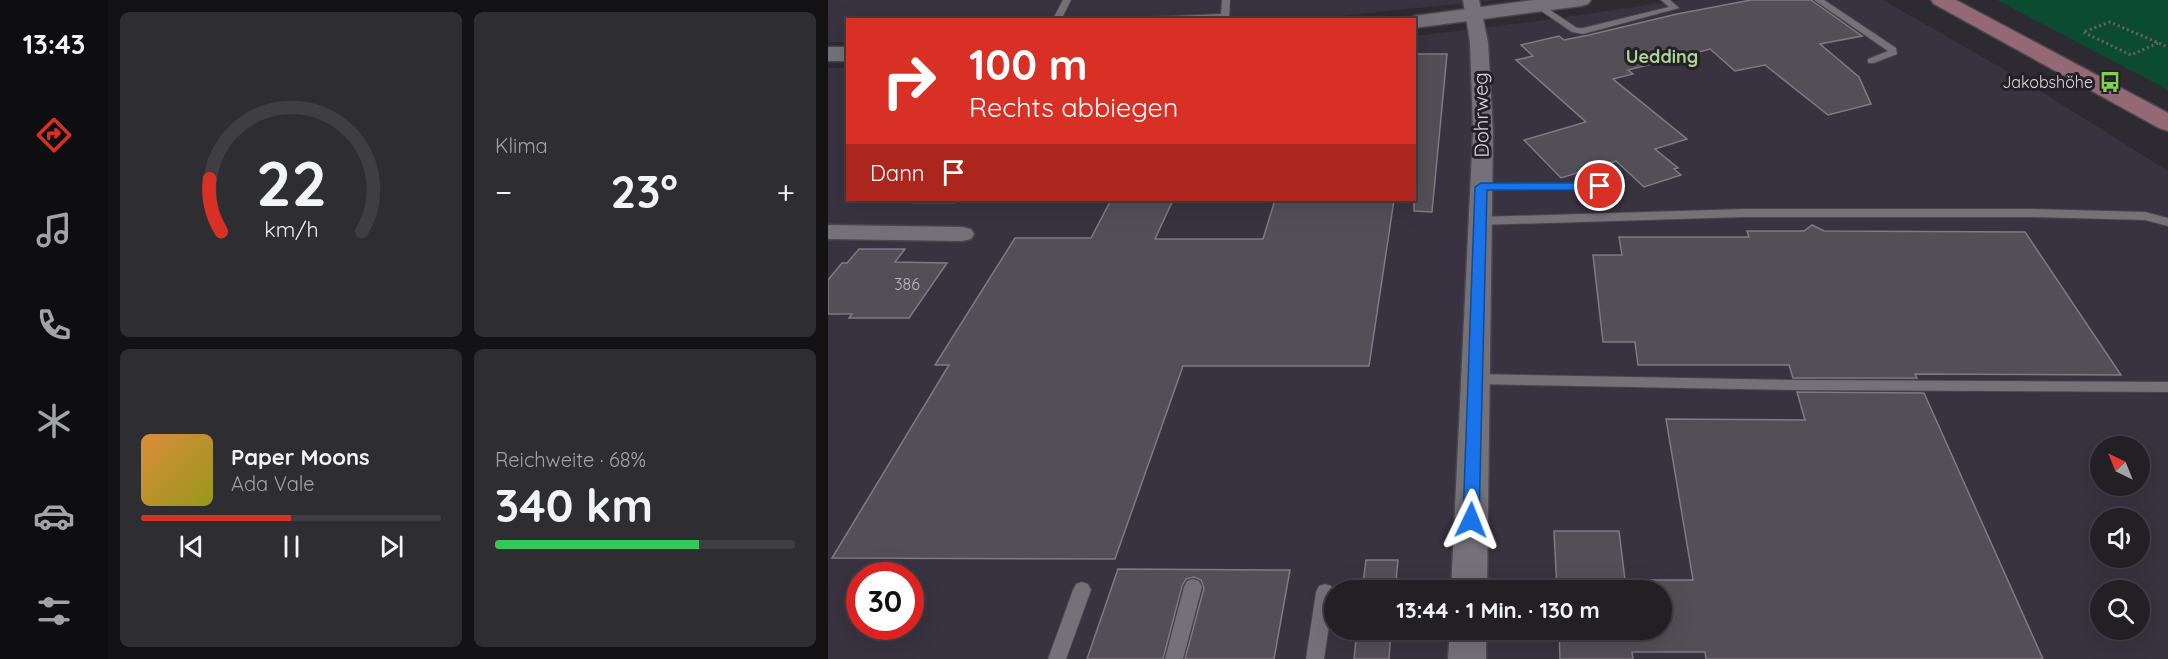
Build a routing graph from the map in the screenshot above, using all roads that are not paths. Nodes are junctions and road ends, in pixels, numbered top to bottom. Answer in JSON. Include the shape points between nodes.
{"nodes":[{"id":1,"x":1067,"y":0,"type":"edge"},
{"id":2,"x":1226,"y":0,"type":"edge"},
{"id":3,"x":1581,"y":0,"type":"edge"},
{"id":4,"x":1665,"y":0,"type":"edge"},
{"id":5,"x":1818,"y":0,"type":"edge"},
{"id":6,"x":1941,"y":0,"type":"edge"},
{"id":7,"x":1538,"y":6,"type":"junction"},
{"id":8,"x":1472,"y":8,"type":"edge"},
{"id":9,"x":1059,"y":18,"type":"edge"},
{"id":10,"x":1225,"y":18,"type":"edge"},
{"id":11,"x":1416,"y":22,"type":"edge"},
{"id":12,"x":828,"y":54,"type":"edge"},
{"id":13,"x":846,"y":54,"type":"edge"},
{"id":14,"x":1870,"y":61,"type":"dead end"},
{"id":15,"x":2168,"y":123,"type":"edge"},
{"id":16,"x":1600,"y":186,"type":"dead end"},
{"id":17,"x":1481,"y":187,"type":"junction"},
{"id":18,"x":1479,"y":221,"type":"junction"},
{"id":19,"x":2168,"y":222,"type":"edge"},
{"id":20,"x":828,"y":232,"type":"edge"},
{"id":21,"x":962,"y":234,"type":"dead end"},
{"id":22,"x":1475,"y":379,"type":"junction"},
{"id":23,"x":2168,"y":387,"type":"edge"},
{"id":24,"x":1469,"y":580,"type":"edge"},
{"id":25,"x":1194,"y":586,"type":"dead end"},
{"id":26,"x":1082,"y":590,"type":"dead end"},
{"id":27,"x":1324,"y":599,"type":"edge"},
{"id":28,"x":1468,"y":640,"type":"edge"},
{"id":29,"x":1058,"y":659,"type":"edge"},
{"id":30,"x":1174,"y":659,"type":"edge"},
{"id":31,"x":1316,"y":659,"type":"edge"},
{"id":32,"x":1467,"y":659,"type":"edge"}],
"edges":[{"from":1,"to":9,"type":"lane"},
{"from":2,"to":10,"type":"lane"},
{"from":3,"to":7,"type":"street"},
{"from":4,"to":7,"type":"lane","via":[[1675,8],[1583,31],[1575,30]]},
{"from":5,"to":14,"type":"lane","via":[[1893,50],[1892,54]]},
{"from":6,"to":15,"type":"main road"},
{"from":7,"to":8,"type":"street"},
{"from":8,"to":11,"type":"street"},
{"from":8,"to":17,"type":"street","name":"Dohrweg","via":[[1479,42]]},
{"from":12,"to":13,"type":"street"},
{"from":16,"to":17,"type":"lane"},
{"from":17,"to":18,"type":"street","name":"Dohrweg"},
{"from":18,"to":19,"type":"lane","via":[[1744,213],[2031,213],[2145,216]]},
{"from":18,"to":22,"type":"street","name":"Dohrweg"},
{"from":20,"to":21,"type":"street"},
{"from":22,"to":23,"type":"lane"},
{"from":22,"to":24,"type":"street","name":"Dohrweg"},
{"from":25,"to":30,"type":"lane"},
{"from":26,"to":29,"type":"lane"},
{"from":27,"to":31,"type":"lane"},
{"from":28,"to":32,"type":"street"}]}
